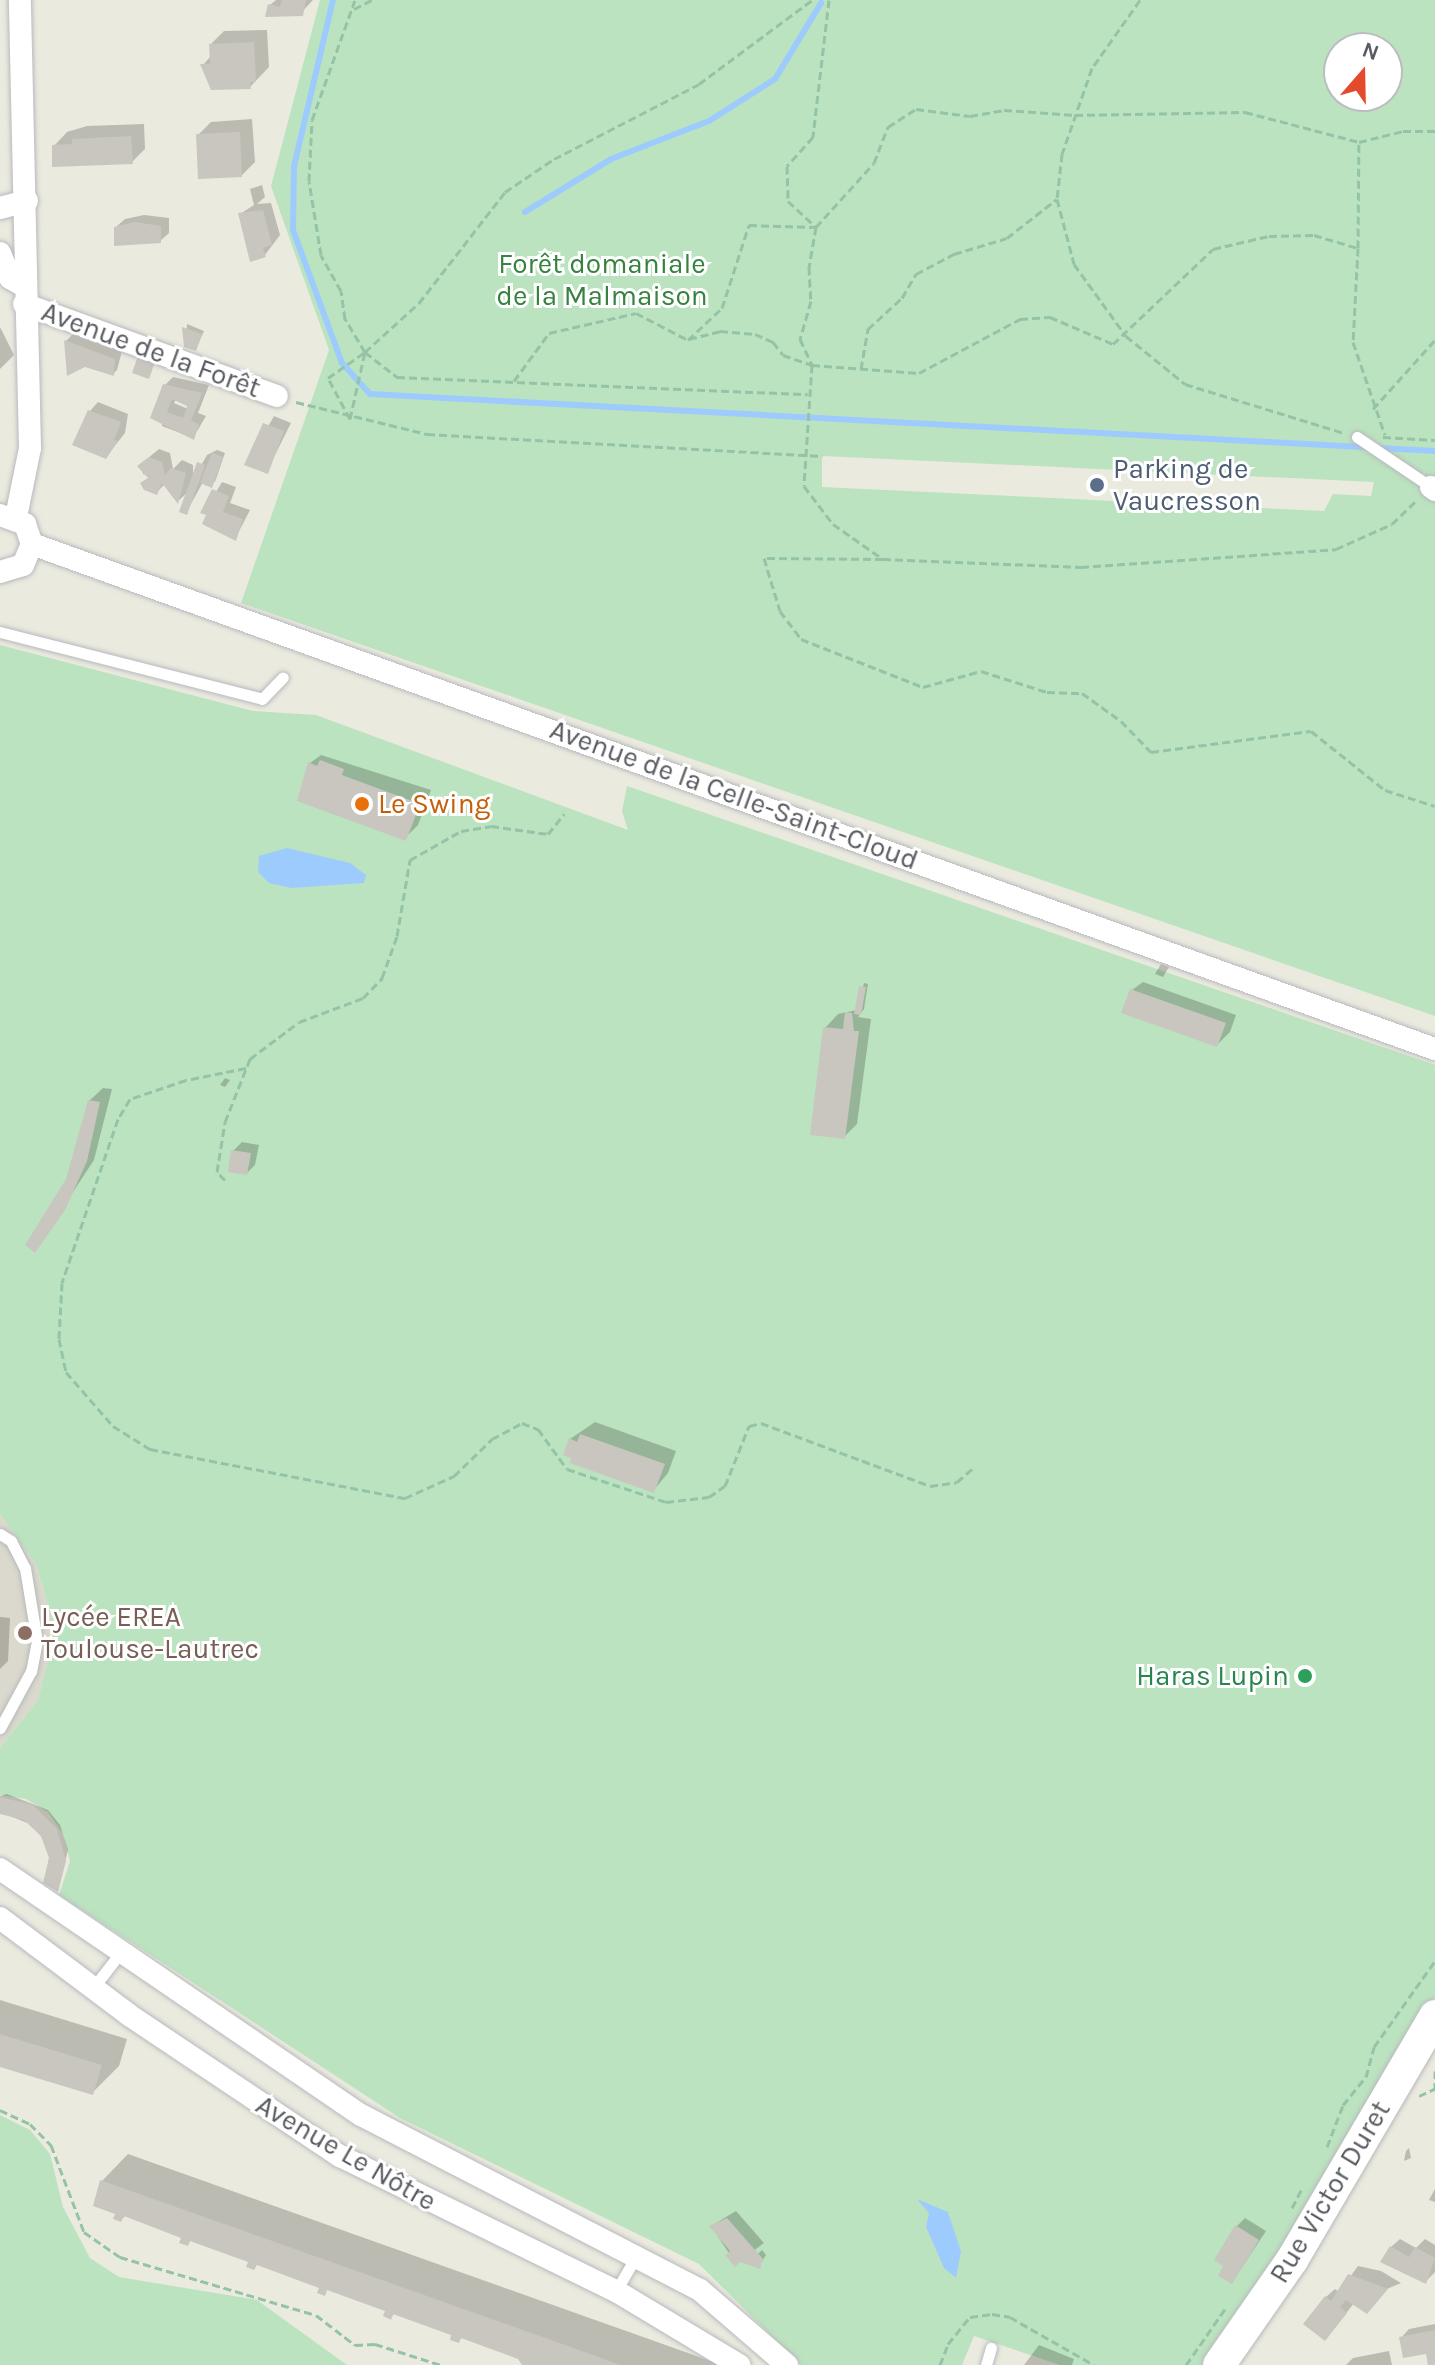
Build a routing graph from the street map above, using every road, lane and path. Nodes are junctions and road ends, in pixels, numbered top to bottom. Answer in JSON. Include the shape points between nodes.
{"nodes":[{"id":1,"x":20,"y":0,"type":"edge"},
{"id":2,"x":355,"y":0,"type":"edge"},
{"id":3,"x":372,"y":0,"type":"edge"},
{"id":4,"x":812,"y":0,"type":"edge"},
{"id":5,"x":829,"y":0,"type":"edge"},
{"id":6,"x":1140,"y":0,"type":"edge"},
{"id":7,"x":353,"y":10,"type":"junction"},
{"id":8,"x":1075,"y":115,"type":"junction"},
{"id":9,"x":1435,"y":131,"type":"edge"},
{"id":10,"x":1359,"y":142,"type":"junction"},
{"id":11,"x":1057,"y":199,"type":"junction"},
{"id":12,"x":27,"y":201,"type":"junction"},
{"id":13,"x":0,"y":208,"type":"edge"},
{"id":14,"x":816,"y":227,"type":"junction"},
{"id":15,"x":1358,"y":248,"type":"junction"},
{"id":16,"x":0,"y":253,"type":"edge"},
{"id":17,"x":24,"y":295,"type":"junction"},
{"id":18,"x":1126,"y":336,"type":"junction"},
{"id":19,"x":688,"y":340,"type":"junction"},
{"id":20,"x":1435,"y":340,"type":"edge"},
{"id":21,"x":365,"y":352,"type":"junction"},
{"id":22,"x":812,"y":365,"type":"junction"},
{"id":23,"x":861,"y":370,"type":"junction"},
{"id":24,"x":514,"y":381,"type":"junction"},
{"id":25,"x":808,"y":394,"type":"junction"},
{"id":26,"x":277,"y":396,"type":"joint"},
{"id":27,"x":1372,"y":410,"type":"junction"},
{"id":28,"x":350,"y":419,"type":"junction"},
{"id":29,"x":1357,"y":437,"type":"junction"},
{"id":30,"x":1385,"y":437,"type":"junction"},
{"id":31,"x":1435,"y":440,"type":"edge"},
{"id":32,"x":805,"y":456,"type":"junction"},
{"id":33,"x":822,"y":456,"type":"dead end"},
{"id":34,"x":10,"y":485,"type":"edge"},
{"id":35,"x":1433,"y":488,"type":"edge"},
{"id":36,"x":8,"y":516,"type":"edge"},
{"id":37,"x":32,"y":544,"type":"junction"},
{"id":38,"x":883,"y":559,"type":"junction"},
{"id":39,"x":0,"y":573,"type":"edge"},
{"id":40,"x":0,"y":632,"type":"edge"},
{"id":41,"x":283,"y":677,"type":"dead end"},
{"id":42,"x":1435,"y":806,"type":"edge"},
{"id":43,"x":564,"y":814,"type":"dead end"},
{"id":44,"x":1435,"y":1049,"type":"edge"},
{"id":45,"x":246,"y":1068,"type":"junction"},
{"id":46,"x":225,"y":1180,"type":"dead end"},
{"id":47,"x":974,"y":1467,"type":"dead end"},
{"id":48,"x":0,"y":1534,"type":"edge"},
{"id":49,"x":0,"y":1728,"type":"edge"},
{"id":50,"x":0,"y":1869,"type":"edge"},
{"id":51,"x":0,"y":1918,"type":"edge"},
{"id":52,"x":121,"y":1952,"type":"junction"},
{"id":53,"x":1435,"y":1961,"type":"edge"},
{"id":54,"x":93,"y":1988,"type":"junction"},
{"id":55,"x":1435,"y":2016,"type":"edge"},
{"id":56,"x":1435,"y":2071,"type":"edge"},
{"id":57,"x":1435,"y":2091,"type":"edge"},
{"id":58,"x":0,"y":2110,"type":"edge"},
{"id":59,"x":1325,"y":2152,"type":"dead end"},
{"id":60,"x":1310,"y":2181,"type":"dead end"},
{"id":61,"x":1288,"y":2218,"type":"dead end"},
{"id":62,"x":636,"y":2257,"type":"junction"},
{"id":63,"x":616,"y":2291,"type":"junction"},
{"id":64,"x":1232,"y":2303,"type":"dead end"},
{"id":65,"x":991,"y":2348,"type":"dead end"},
{"id":66,"x":441,"y":2365,"type":"edge"},
{"id":67,"x":739,"y":2365,"type":"edge"},
{"id":68,"x":787,"y":2365,"type":"edge"},
{"id":69,"x":940,"y":2365,"type":"edge"},
{"id":70,"x":986,"y":2365,"type":"edge"},
{"id":71,"x":1094,"y":2365,"type":"edge"},
{"id":72,"x":1186,"y":2365,"type":"edge"},
{"id":73,"x":1219,"y":2365,"type":"edge"}],
"edges":[{"from":1,"to":12,"type":"street"},
{"from":2,"to":7,"type":"path"},
{"from":3,"to":7,"type":"path"},
{"from":4,"to":21,"type":"path","via":[[699,84],[554,159],[505,192],[419,303]]},
{"from":5,"to":14,"type":"path","via":[[813,137],[787,166],[788,201]]},
{"from":6,"to":8,"type":"path","via":[[1099,55]]},
{"from":7,"to":21,"type":"path","via":[[312,120],[309,181],[321,255],[341,291],[345,319]]},
{"from":8,"to":10,"type":"path","via":[[1245,112]]},
{"from":8,"to":11,"type":"path","via":[[1062,154]]},
{"from":8,"to":14,"type":"path","via":[[1004,110],[970,116],[916,109],[888,127],[874,163]]},
{"from":9,"to":10,"type":"path","via":[[1403,131]]},
{"from":10,"to":15,"type":"path"},
{"from":11,"to":18,"type":"path","via":[[1074,264]]},
{"from":11,"to":23,"type":"path","via":[[1007,238],[954,254],[916,274],[902,298],[868,329]]},
{"from":12,"to":13,"type":"street"},
{"from":12,"to":17,"type":"street","via":[[30,275]]},
{"from":14,"to":19,"type":"path","via":[[749,225],[722,308]]},
{"from":14,"to":22,"type":"path","via":[[809,267],[811,301],[800,339]]},
{"from":15,"to":18,"type":"path","via":[[1314,235],[1269,236],[1213,249]]},
{"from":15,"to":27,"type":"path","via":[[1353,342]]},
{"from":16,"to":17,"type":"street"},
{"from":17,"to":26,"type":"street","name":"Avenue de la Forêt"},
{"from":17,"to":34,"type":"street","via":[[30,448]]},
{"from":18,"to":23,"type":"path","via":[[1113,344],[1050,317],[1020,319],[919,373]]},
{"from":18,"to":29,"type":"path","via":[[1198,392]]},
{"from":19,"to":22,"type":"path","via":[[720,331],[755,334],[773,342],[783,355]]},
{"from":19,"to":24,"type":"path","via":[[636,313],[549,333]]},
{"from":20,"to":27,"type":"path"},
{"from":21,"to":24,"type":"path","via":[[397,377]]},
{"from":21,"to":28,"type":"path"},
{"from":21,"to":28,"type":"path","via":[[328,378]]},
{"from":22,"to":23,"type":"path"},
{"from":22,"to":25,"type":"path"},
{"from":24,"to":25,"type":"path"},
{"from":25,"to":32,"type":"path"},
{"from":26,"to":28,"type":"path"},
{"from":27,"to":30,"type":"path"},
{"from":28,"to":32,"type":"path","via":[[427,434]]},
{"from":29,"to":30,"type":"path"},
{"from":29,"to":35,"type":"lane"},
{"from":30,"to":31,"type":"path"},
{"from":32,"to":33,"type":"path"},
{"from":32,"to":38,"type":"path","via":[[804,486],[823,511]]},
{"from":34,"to":36,"type":"street"},
{"from":35,"to":38,"type":"path","via":[[1392,524],[1336,549],[1081,567]]},
{"from":36,"to":37,"type":"street","via":[[25,524]]},
{"from":37,"to":39,"type":"street","via":[[23,565]]},
{"from":37,"to":44,"type":"street","name":"Avenue de la Celle-Saint-Cloud"},
{"from":38,"to":42,"type":"path","via":[[764,558],[780,611],[801,639],[923,687],[981,671],[1047,692],[1082,693],[1121,721],[1151,752],[1311,731],[1385,790]]},
{"from":40,"to":41,"type":"lane","via":[[262,699]]},
{"from":43,"to":45,"type":"path","via":[[548,834],[491,826],[461,831],[410,860],[397,936],[382,978],[363,998],[299,1022],[250,1059]]},
{"from":45,"to":46,"type":"path","via":[[225,1122],[217,1172]]},
{"from":45,"to":47,"type":"path","via":[[130,1099],[118,1119],[62,1283],[59,1339],[66,1372],[113,1426],[150,1449],[405,1498],[454,1476],[499,1433],[522,1423],[538,1429],[567,1469],[666,1502],[709,1497],[725,1486],[749,1426],[761,1423],[930,1486],[957,1482]]},
{"from":48,"to":49,"type":"lane","via":[[11,1541],[25,1568],[37,1641],[31,1671]]},
{"from":50,"to":52,"type":"street","name":"Avenue Le Nôtre"},
{"from":51,"to":54,"type":"street","name":"Avenue Le Nôtre"},
{"from":52,"to":54,"type":"lane"},
{"from":52,"to":62,"type":"street","name":"Avenue Le Nôtre","via":[[361,2115]]},
{"from":53,"to":59,"type":"path","via":[[1374,2047],[1366,2077],[1343,2105]]},
{"from":54,"to":63,"type":"street","name":"Avenue Le Nôtre","via":[[340,2156]]},
{"from":55,"to":73,"type":"street","name":"Rue Victor Duret","via":[[1292,2260]]},
{"from":56,"to":57,"type":"path"},
{"from":58,"to":66,"type":"path","via":[[30,2124],[51,2145],[84,2232],[120,2257],[316,2315],[355,2345],[375,2344]]},
{"from":60,"to":61,"type":"path"},
{"from":62,"to":63,"type":"lane"},
{"from":62,"to":68,"type":"street","name":"Avenue Le Nôtre","via":[[700,2290]]},
{"from":63,"to":67,"type":"street","name":"Avenue Le Nôtre"},
{"from":64,"to":72,"type":"path","via":[[1212,2323]]},
{"from":65,"to":70,"type":"lane"},
{"from":69,"to":71,"type":"path","via":[[948,2344],[970,2317],[992,2314],[1010,2317]]}]}
